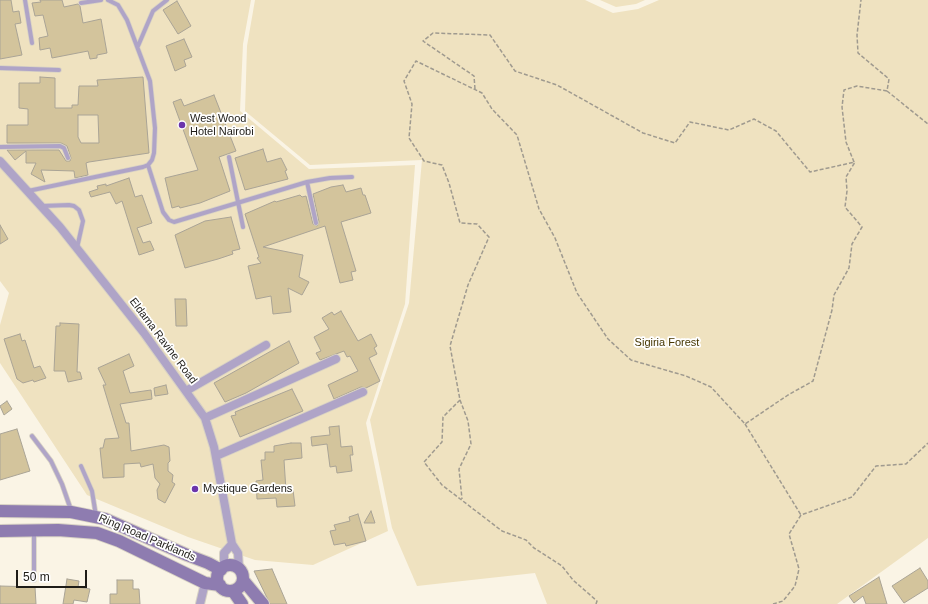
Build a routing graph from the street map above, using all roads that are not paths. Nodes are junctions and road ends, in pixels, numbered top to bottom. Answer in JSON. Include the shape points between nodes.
{"nodes":[{"id":1,"x":25,"y":0,"type":"edge"},
{"id":2,"x":101,"y":0,"type":"edge"},
{"id":3,"x":108,"y":0,"type":"edge"},
{"id":4,"x":167,"y":0,"type":"edge"},
{"id":5,"x":81,"y":3,"type":"dead end"},
{"id":6,"x":32,"y":43,"type":"dead end"},
{"id":7,"x":138,"y":46,"type":"junction"},
{"id":8,"x":0,"y":68,"type":"edge"},
{"id":9,"x":59,"y":70,"type":"dead end"},
{"id":10,"x":0,"y":147,"type":"edge"},
{"id":11,"x":229,"y":157,"type":"dead end"},
{"id":12,"x":68,"y":158,"type":"dead end"},
{"id":13,"x":0,"y":161,"type":"edge"},
{"id":14,"x":148,"y":166,"type":"junction"},
{"id":15,"x":352,"y":176,"type":"dead end"},
{"id":16,"x":307,"y":182,"type":"junction"},
{"id":17,"x":28,"y":191,"type":"junction"},
{"id":18,"x":238,"y":204,"type":"junction"},
{"id":19,"x":42,"y":206,"type":"junction"},
{"id":20,"x":316,"y":223,"type":"dead end"},
{"id":21,"x":243,"y":227,"type":"dead end"},
{"id":22,"x":77,"y":248,"type":"junction"},
{"id":23,"x":266,"y":345,"type":"dead end"},
{"id":24,"x":336,"y":359,"type":"dead end"},
{"id":25,"x":186,"y":391,"type":"junction"},
{"id":26,"x":363,"y":392,"type":"dead end"},
{"id":27,"x":205,"y":418,"type":"junction"},
{"id":28,"x":32,"y":436,"type":"dead end"},
{"id":29,"x":216,"y":456,"type":"junction"},
{"id":30,"x":81,"y":466,"type":"dead end"},
{"id":31,"x":0,"y":511,"type":"edge"},
{"id":32,"x":71,"y":512,"type":"junction"},
{"id":33,"x":96,"y":516,"type":"junction"},
{"id":34,"x":0,"y":531,"type":"edge"},
{"id":35,"x":34,"y":531,"type":"junction"},
{"id":36,"x":232,"y":544,"type":"junction"},
{"id":37,"x":222,"y":569,"type":"junction"},
{"id":38,"x":241,"y":574,"type":"junction"},
{"id":39,"x":34,"y":580,"type":"dead end"},
{"id":40,"x":205,"y":584,"type":"junction"},
{"id":41,"x":220,"y":585,"type":"junction"},
{"id":42,"x":233,"y":591,"type":"junction"},
{"id":43,"x":200,"y":604,"type":"edge"},
{"id":44,"x":242,"y":604,"type":"edge"},
{"id":45,"x":263,"y":604,"type":"edge"}],
"edges":[{"from":1,"to":6,"type":"lane"},
{"from":2,"to":5,"type":"lane"},
{"from":3,"to":7,"type":"lane","via":[[122,9]]},
{"from":4,"to":7,"type":"lane","via":[[153,11]]},
{"from":7,"to":14,"type":"lane","via":[[153,97],[154,153]]},
{"from":8,"to":9,"type":"lane"},
{"from":10,"to":12,"type":"lane","via":[[60,146],[64,148]]},
{"from":11,"to":18,"type":"lane"},
{"from":13,"to":17,"type":"street","name":"Eldama Ravine Road"},
{"from":14,"to":17,"type":"lane"},
{"from":14,"to":18,"type":"lane","via":[[163,212],[169,220],[180,222]]},
{"from":15,"to":16,"type":"lane"},
{"from":16,"to":18,"type":"lane"},
{"from":16,"to":20,"type":"lane"},
{"from":17,"to":19,"type":"street","name":"Eldama Ravine Road"},
{"from":18,"to":21,"type":"lane"},
{"from":19,"to":22,"type":"street","name":"Eldama Ravine Road"},
{"from":19,"to":22,"type":"lane","via":[[65,205],[74,206],[79,210],[83,221]]},
{"from":22,"to":25,"type":"street","name":"Eldama Ravine Road"},
{"from":23,"to":25,"type":"street"},
{"from":24,"to":27,"type":"street"},
{"from":25,"to":27,"type":"street","name":"Eldama Ravine Road"},
{"from":26,"to":29,"type":"street"},
{"from":27,"to":29,"type":"street","name":"Eldama Ravine Road"},
{"from":28,"to":32,"type":"lane","via":[[51,461]]},
{"from":29,"to":36,"type":"street","name":"Eldama Ravine Road"},
{"from":30,"to":33,"type":"lane","via":[[92,491]]},
{"from":31,"to":32,"type":"street","name":"Ring Road Parklands"},
{"from":32,"to":33,"type":"street","name":"Ring Road Parklands"},
{"from":33,"to":37,"type":"street","name":"Ring Road Parklands"},
{"from":34,"to":35,"type":"street","name":"Ring Road Parklands"},
{"from":35,"to":39,"type":"lane"},
{"from":35,"to":40,"type":"street","name":"Ring Road Parklands","via":[[97,533],[119,541]]},
{"from":36,"to":37,"type":"street","via":[[224,552]]},
{"from":36,"to":38,"type":"street","name":"Eldama Ravine Road","via":[[238,553]]},
{"from":37,"to":38,"type":"street","via":[[232,566]]},
{"from":37,"to":41,"type":"street","via":[[218,577]]},
{"from":38,"to":42,"type":"street","via":[[240,587]]},
{"from":38,"to":45,"type":"street"},
{"from":40,"to":41,"type":"street","name":"Ring Road Parklands"},
{"from":40,"to":43,"type":"street"},
{"from":41,"to":42,"type":"street","via":[[226,590]]},
{"from":42,"to":44,"type":"street"}]}
